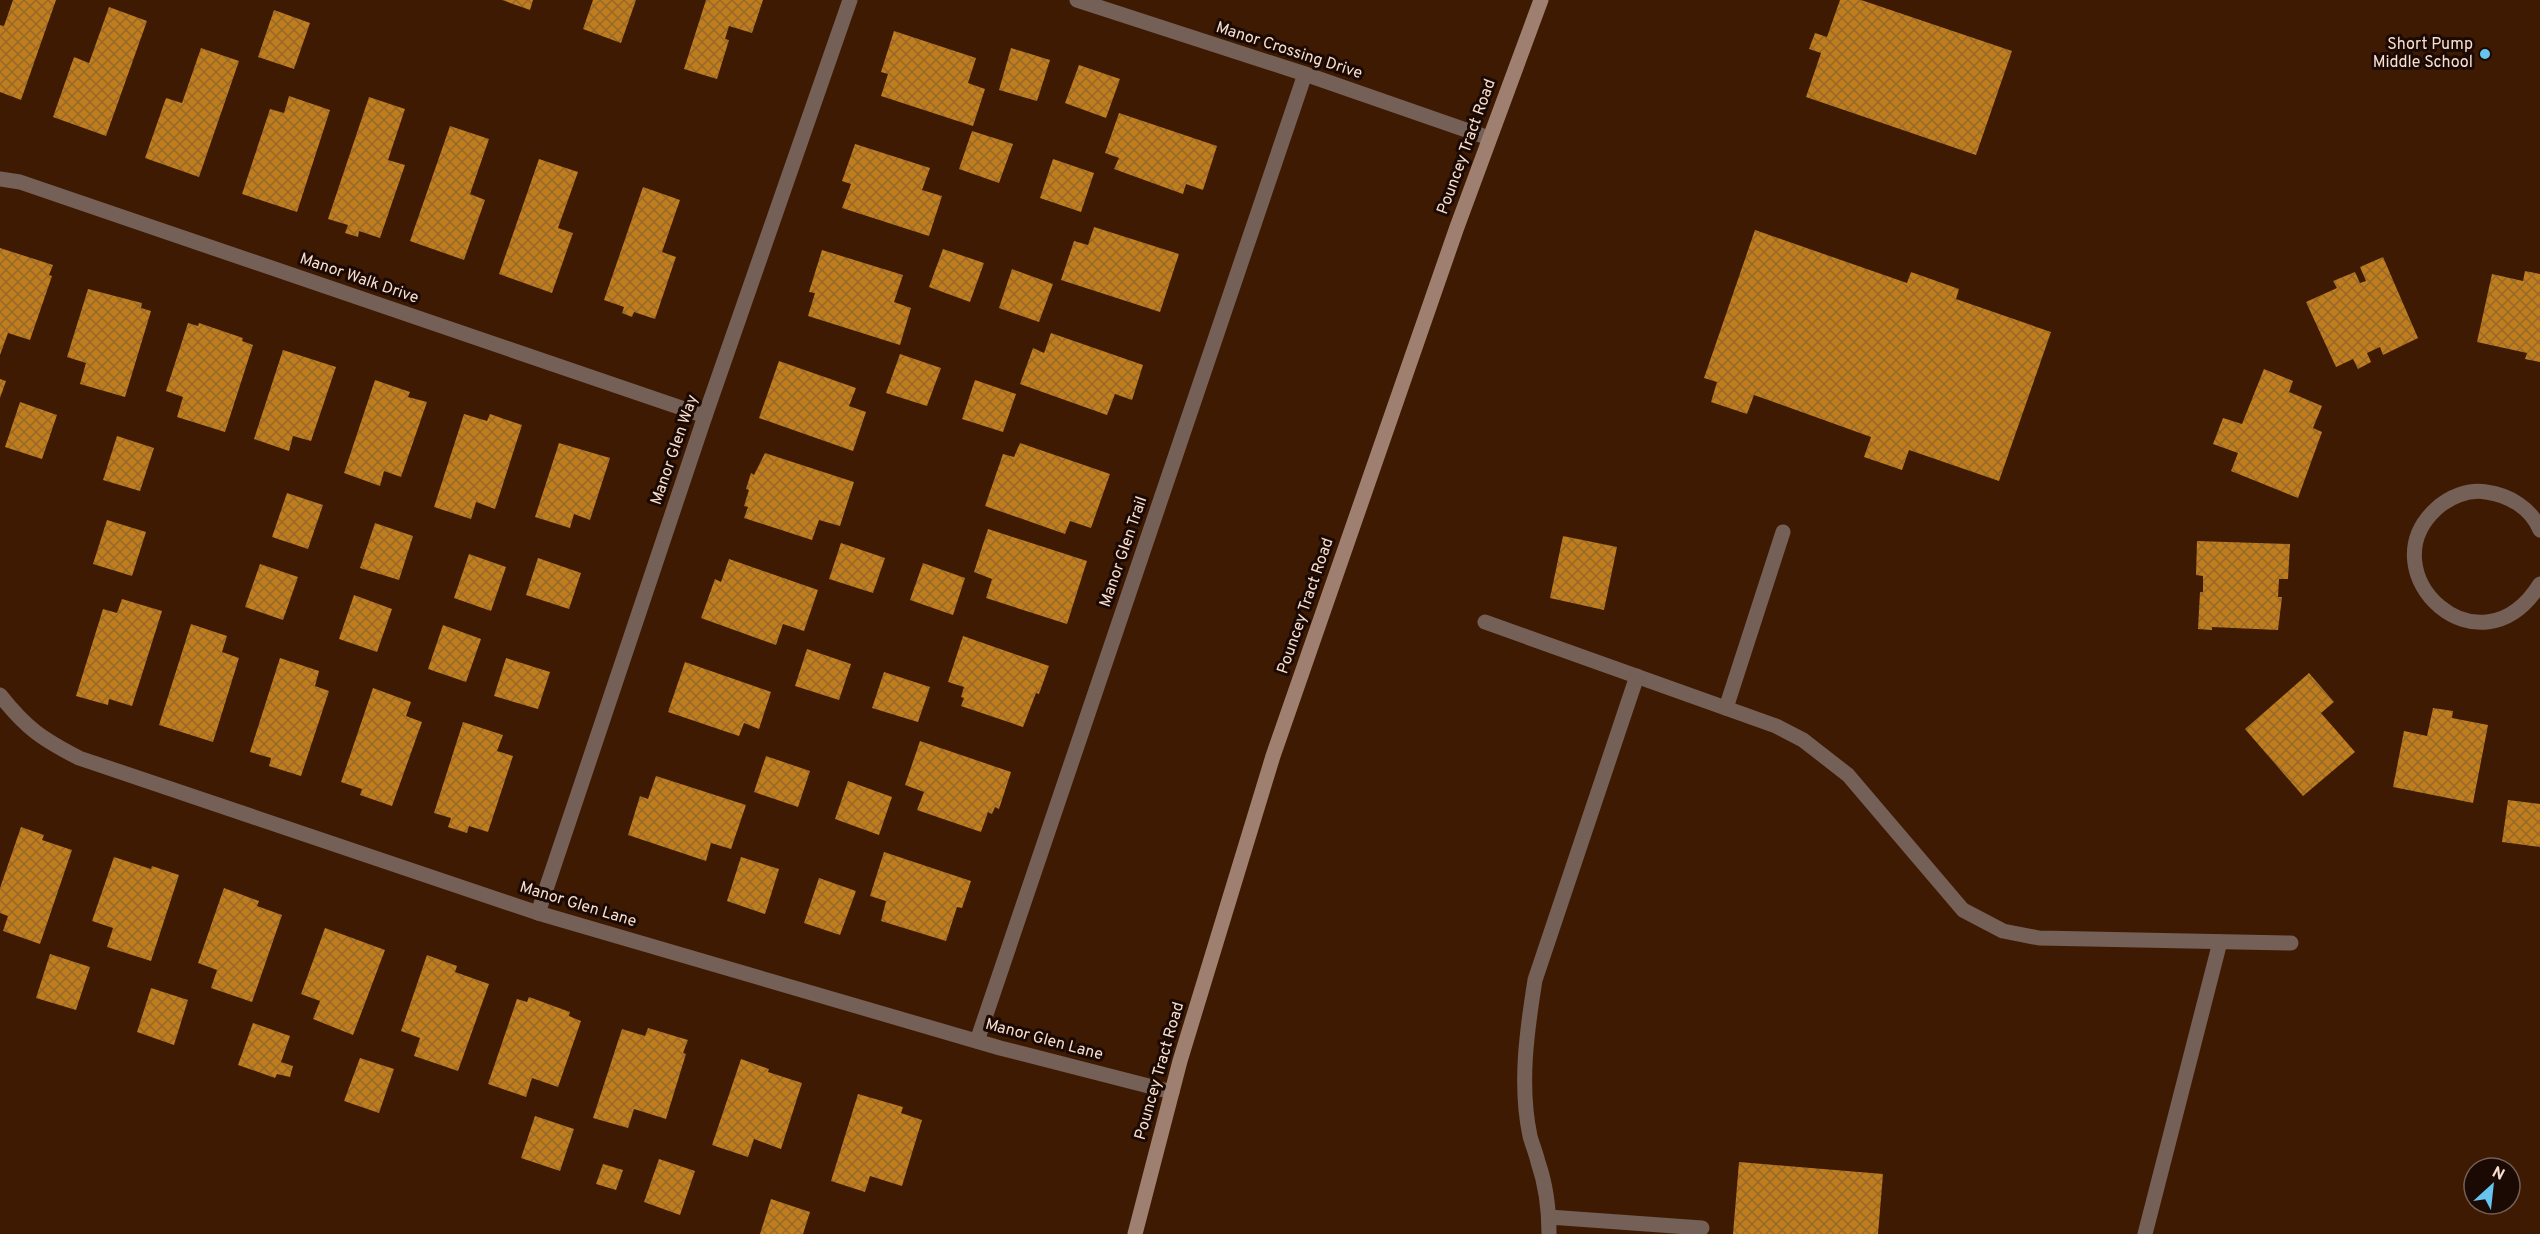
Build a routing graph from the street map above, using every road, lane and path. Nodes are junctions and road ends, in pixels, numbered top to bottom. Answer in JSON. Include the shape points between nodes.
{"nodes":[{"id":1,"x":850,"y":0,"type":"edge"},
{"id":2,"x":1077,"y":0,"type":"edge"},
{"id":3,"x":1541,"y":0,"type":"edge"},
{"id":4,"x":1305,"y":74,"type":"junction"},
{"id":5,"x":1489,"y":138,"type":"junction"},
{"id":6,"x":0,"y":179,"type":"edge"},
{"id":7,"x":705,"y":416,"type":"junction"},
{"id":8,"x":2540,"y":530,"type":"edge"},
{"id":9,"x":1784,"y":532,"type":"dead end"},
{"id":10,"x":2540,"y":584,"type":"edge"},
{"id":11,"x":1485,"y":622,"type":"dead end"},
{"id":12,"x":1637,"y":676,"type":"junction"},
{"id":13,"x":0,"y":695,"type":"edge"},
{"id":14,"x":1725,"y":708,"type":"junction"},
{"id":15,"x":538,"y":913,"type":"junction"},
{"id":16,"x":2220,"y":942,"type":"junction"},
{"id":17,"x":2291,"y":943,"type":"dead end"},
{"id":18,"x":977,"y":1041,"type":"junction"},
{"id":19,"x":1172,"y":1092,"type":"junction"},
{"id":20,"x":1549,"y":1217,"type":"junction"},
{"id":21,"x":1702,"y":1228,"type":"dead end"},
{"id":22,"x":1135,"y":1234,"type":"edge"},
{"id":23,"x":1549,"y":1234,"type":"edge"},
{"id":24,"x":2145,"y":1234,"type":"edge"}],
"edges":[{"from":1,"to":7,"type":"street","name":"Manor Glen Way"},
{"from":2,"to":4,"type":"street","name":"Manor Crossing Drive"},
{"from":3,"to":5,"type":"main road","name":"Pouncey Tract Road"},
{"from":4,"to":5,"type":"street","name":"Manor Crossing Drive"},
{"from":4,"to":18,"type":"street","name":"Manor Glen Trail"},
{"from":5,"to":19,"type":"main road","name":"Pouncey Tract Road","via":[[1273,756]]},
{"from":6,"to":7,"type":"street","name":"Manor Walk Drive","via":[[20,182]]},
{"from":7,"to":15,"type":"street","name":"Manor Glen Way"},
{"from":8,"to":10,"type":"street","via":[[2523,506],[2505,496],[2484,491],[2463,493],[2429,515],[2415,554],[2418,577],[2429,597],[2446,612],[2466,621],[2489,622],[2511,615],[2529,602]]},
{"from":9,"to":14,"type":"street"},
{"from":11,"to":12,"type":"street"},
{"from":12,"to":14,"type":"street"},
{"from":12,"to":20,"type":"street","via":[[1535,980],[1526,1053],[1526,1095],[1530,1135]]},
{"from":13,"to":15,"type":"street","name":"Manor Glen Lane","via":[[20,721],[44,740],[79,758]]},
{"from":14,"to":16,"type":"street","via":[[1776,726],[1826,757],[1848,776],[1964,910],[1983,922],[2020,936],[2039,938]]},
{"from":15,"to":18,"type":"street","name":"Manor Glen Lane"},
{"from":16,"to":17,"type":"street"},
{"from":16,"to":24,"type":"street"},
{"from":18,"to":19,"type":"street","name":"Manor Glen Lane"},
{"from":19,"to":22,"type":"main road","name":"Pouncey Tract Road"},
{"from":20,"to":21,"type":"street"},
{"from":20,"to":23,"type":"street"}]}
